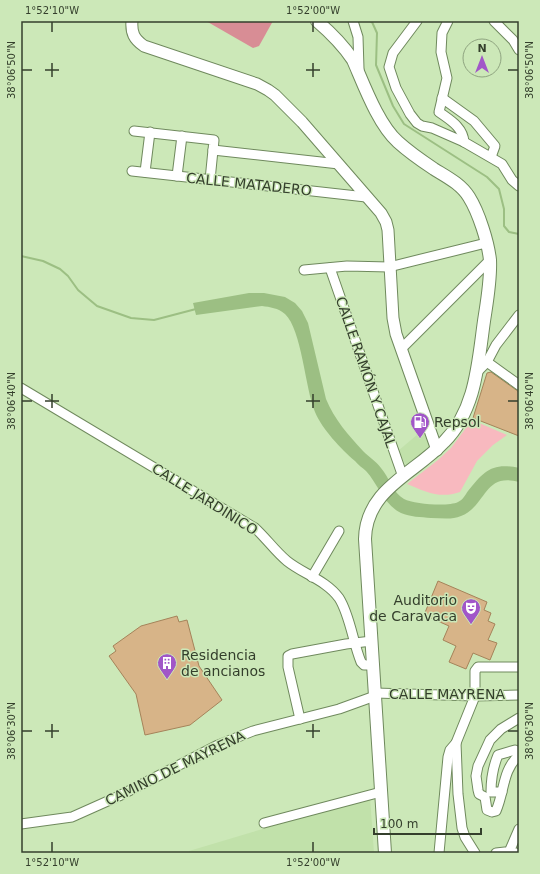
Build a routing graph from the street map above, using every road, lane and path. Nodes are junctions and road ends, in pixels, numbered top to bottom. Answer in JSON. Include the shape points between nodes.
{"nodes":[{"id":1,"x":132,"y":21,"type":"edge"},
{"id":2,"x":317,"y":21,"type":"edge"},
{"id":3,"x":353,"y":21,"type":"edge"},
{"id":4,"x":417,"y":21,"type":"edge"},
{"id":5,"x":448,"y":21,"type":"edge"},
{"id":6,"x":494,"y":21,"type":"edge"},
{"id":7,"x":519,"y":50,"type":"edge"},
{"id":8,"x":359,"y":74,"type":"junction"},
{"id":9,"x":442,"y":98,"type":"junction"},
{"id":10,"x":134,"y":131,"type":"dead end"},
{"id":11,"x":150,"y":132,"type":"junction"},
{"id":12,"x":182,"y":136,"type":"junction"},
{"id":13,"x":464,"y":142,"type":"junction"},
{"id":14,"x":212,"y":150,"type":"junction"},
{"id":15,"x":491,"y":157,"type":"junction"},
{"id":16,"x":339,"y":164,"type":"junction"},
{"id":17,"x":132,"y":171,"type":"dead end"},
{"id":18,"x":145,"y":172,"type":"junction"},
{"id":19,"x":177,"y":176,"type":"junction"},
{"id":20,"x":210,"y":180,"type":"junction"},
{"id":21,"x":519,"y":186,"type":"edge"},
{"id":22,"x":366,"y":196,"type":"junction"},
{"id":23,"x":486,"y":244,"type":"junction"},
{"id":24,"x":490,"y":260,"type":"junction"},
{"id":25,"x":389,"y":267,"type":"junction"},
{"id":26,"x":330,"y":268,"type":"junction"},
{"id":27,"x":304,"y":270,"type":"dead end"},
{"id":28,"x":519,"y":315,"type":"edge"},
{"id":29,"x":499,"y":341,"type":"junction"},
{"id":30,"x":483,"y":343,"type":"junction"},
{"id":31,"x":401,"y":349,"type":"junction"},
{"id":32,"x":492,"y":353,"type":"junction"},
{"id":33,"x":483,"y":359,"type":"junction"},
{"id":34,"x":519,"y":385,"type":"edge"},
{"id":35,"x":21,"y":388,"type":"edge"},
{"id":36,"x":436,"y":450,"type":"junction"},
{"id":37,"x":400,"y":479,"type":"junction"},
{"id":38,"x":340,"y":531,"type":"dead end"},
{"id":39,"x":312,"y":576,"type":"junction"},
{"id":40,"x":372,"y":642,"type":"junction"},
{"id":41,"x":354,"y":643,"type":"junction"},
{"id":42,"x":374,"y":665,"type":"junction"},
{"id":43,"x":519,"y":667,"type":"edge"},
{"id":44,"x":519,"y":694,"type":"edge"},
{"id":45,"x":375,"y":695,"type":"junction"},
{"id":46,"x":475,"y":696,"type":"junction"},
{"id":47,"x":519,"y":718,"type":"edge"},
{"id":48,"x":300,"y":719,"type":"junction"},
{"id":49,"x":517,"y":752,"type":"edge"},
{"id":50,"x":453,"y":753,"type":"junction"},
{"id":51,"x":381,"y":792,"type":"junction"},
{"id":52,"x":502,"y":792,"type":"junction"},
{"id":53,"x":264,"y":823,"type":"dead end"},
{"id":54,"x":21,"y":824,"type":"edge"},
{"id":55,"x":519,"y":829,"type":"edge"},
{"id":56,"x":384,"y":853,"type":"edge"},
{"id":57,"x":439,"y":853,"type":"edge"},
{"id":58,"x":475,"y":853,"type":"edge"},
{"id":59,"x":496,"y":853,"type":"edge"},
{"id":60,"x":512,"y":853,"type":"edge"}],
"edges":[{"from":1,"to":16,"type":"street","via":[[133,35],[144,46],[268,90],[302,122]]},
{"from":2,"to":8,"type":"main road","via":[[340,42]]},
{"from":3,"to":8,"type":"street","via":[[358,43]]},
{"from":4,"to":13,"type":"street","via":[[393,53],[389,68],[391,76],[417,123]]},
{"from":5,"to":9,"type":"street","via":[[442,33],[441,52],[447,78]]},
{"from":6,"to":7,"type":"street"},
{"from":8,"to":23,"type":"main road","via":[[388,131],[417,158],[456,183],[468,196],[476,211]]},
{"from":9,"to":13,"type":"street","via":[[439,112],[457,125],[463,134]]},
{"from":9,"to":15,"type":"street","via":[[474,121],[495,146]]},
{"from":10,"to":11,"type":"street"},
{"from":11,"to":12,"type":"street"},
{"from":11,"to":18,"type":"street"},
{"from":12,"to":14,"type":"street","via":[[214,140]]},
{"from":12,"to":19,"type":"street"},
{"from":13,"to":15,"type":"street"},
{"from":14,"to":16,"type":"street"},
{"from":14,"to":20,"type":"street"},
{"from":15,"to":21,"type":"street","via":[[502,164]]},
{"from":16,"to":22,"type":"street"},
{"from":17,"to":18,"type":"street","name":"CALLE MATADERO"},
{"from":18,"to":19,"type":"street","name":"CALLE MATADERO"},
{"from":19,"to":20,"type":"street","name":"CALLE MATADERO"},
{"from":20,"to":22,"type":"street","name":"CALLE MATADERO"},
{"from":22,"to":25,"type":"street","via":[[386,222]]},
{"from":23,"to":24,"type":"main road"},
{"from":23,"to":25,"type":"street"},
{"from":24,"to":30,"type":"main road"},
{"from":24,"to":31,"type":"street"},
{"from":25,"to":26,"type":"street"},
{"from":25,"to":31,"type":"street","via":[[393,318]]},
{"from":26,"to":27,"type":"street"},
{"from":26,"to":37,"type":"street","name":"CALLE RAMÓN Y CAJAL"},
{"from":28,"to":29,"type":"street"},
{"from":29,"to":30,"type":"street"},
{"from":29,"to":32,"type":"street"},
{"from":30,"to":32,"type":"street","via":[[490,346]]},
{"from":30,"to":33,"type":"main road"},
{"from":31,"to":36,"type":"street"},
{"from":32,"to":33,"type":"street"},
{"from":33,"to":34,"type":"street"},
{"from":33,"to":36,"type":"main road","via":[[462,417],[450,436]]},
{"from":35,"to":39,"type":"street","name":"CALLE JARDINICO","via":[[247,523],[286,560]]},
{"from":36,"to":37,"type":"main road"},
{"from":37,"to":40,"type":"main road","via":[[378,500],[369,514],[365,532]]},
{"from":38,"to":39,"type":"street"},
{"from":39,"to":41,"type":"street","name":"CALLE JARDINICO","via":[[338,598],[344,608]]},
{"from":40,"to":41,"type":"street"},
{"from":40,"to":42,"type":"main road"},
{"from":41,"to":42,"type":"street","name":"CALLE JARDINICO","via":[[363,665]]},
{"from":41,"to":48,"type":"street","via":[[288,656],[288,667]]},
{"from":42,"to":45,"type":"main road"},
{"from":43,"to":46,"type":"street","via":[[478,667],[475,671]]},
{"from":44,"to":46,"type":"street","name":"CALLE MAYRENA"},
{"from":45,"to":46,"type":"street","name":"CALLE MAYRENA"},
{"from":45,"to":48,"type":"street","name":"CAMINO DE MAYRENA","via":[[338,709]]},
{"from":45,"to":51,"type":"main road"},
{"from":46,"to":50,"type":"street"},
{"from":47,"to":52,"type":"street","via":[[501,729],[490,740],[476,771],[479,794],[485,798],[487,810],[496,811]]},
{"from":48,"to":54,"type":"street","name":"CAMINO DE MAYRENA","via":[[253,731],[218,745],[72,817]]},
{"from":49,"to":52,"type":"street","via":[[509,766]]},
{"from":49,"to":52,"type":"street","via":[[498,755],[494,765],[490,792]]},
{"from":50,"to":57,"type":"street","via":[[446,768]]},
{"from":50,"to":58,"type":"street","via":[[462,828]]},
{"from":51,"to":53,"type":"street"},
{"from":51,"to":56,"type":"main road"},
{"from":55,"to":60,"type":"street"},
{"from":59,"to":60,"type":"street"}]}
